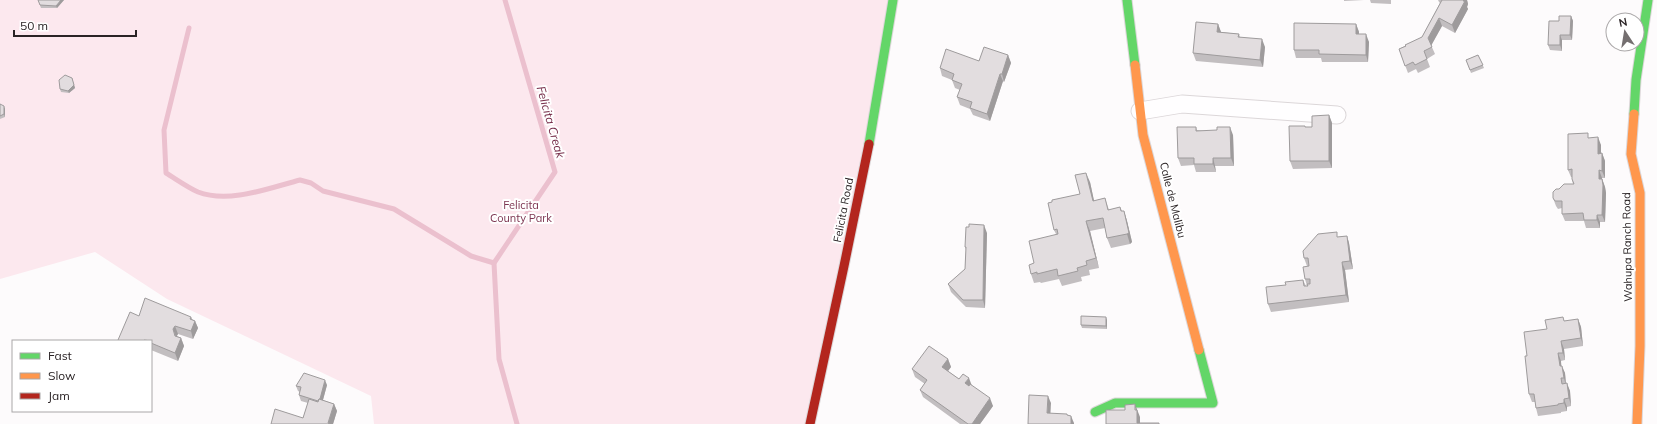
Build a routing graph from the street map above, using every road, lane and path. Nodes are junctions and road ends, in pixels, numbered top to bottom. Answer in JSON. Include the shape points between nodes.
{"nodes":[{"id":1,"x":893,"y":0,"type":"edge"},
{"id":2,"x":1127,"y":0,"type":"edge"},
{"id":3,"x":1648,"y":0,"type":"edge"},
{"id":4,"x":1140,"y":111,"type":"junction"},
{"id":5,"x":1337,"y":114,"type":"dead end"},
{"id":6,"x":1095,"y":412,"type":"dead end"},
{"id":7,"x":810,"y":424,"type":"edge"},
{"id":8,"x":1637,"y":424,"type":"edge"}],
"edges":[{"from":1,"to":7,"type":"street","name":"Felicita Road","via":[[866,158]]},
{"from":2,"to":4,"type":"street","name":"Calle de Malibu"},
{"from":3,"to":8,"type":"street","name":"Wahupa Ranch Road","via":[[1636,80],[1631,154],[1640,193]]},
{"from":4,"to":5,"type":"street","via":[[1182,104]]},
{"from":4,"to":6,"type":"street","name":"Calle de Malibu","via":[[1143,135],[1213,403],[1115,404]]}]}
